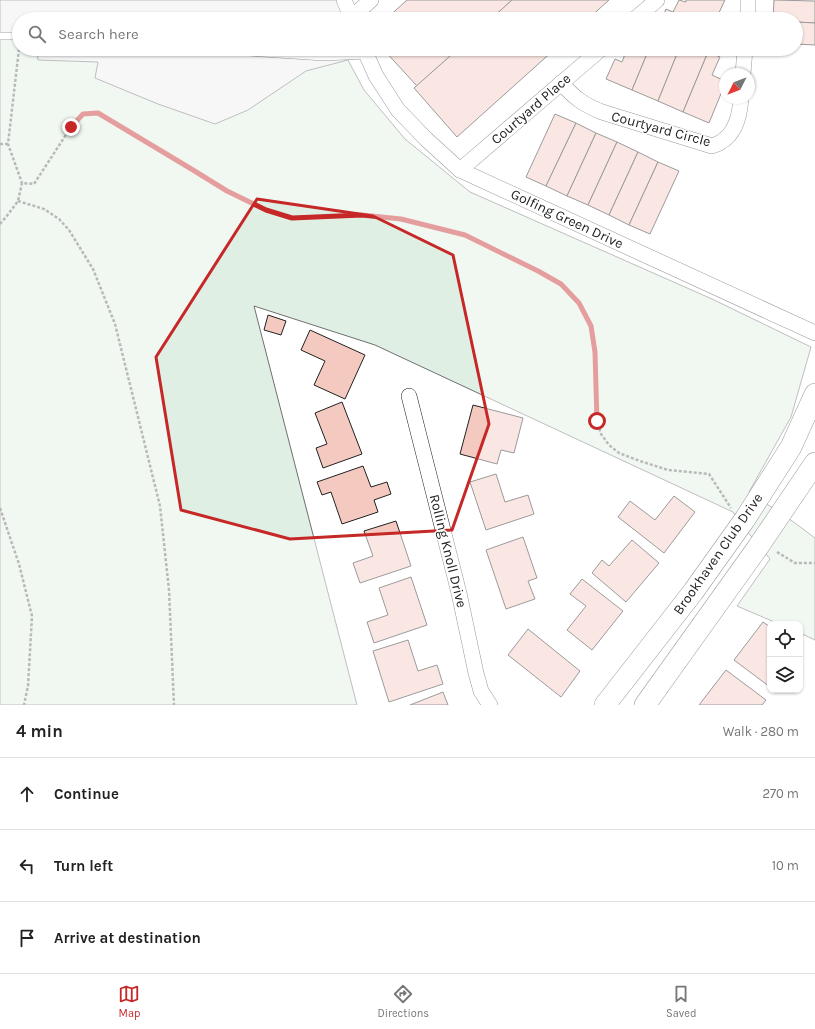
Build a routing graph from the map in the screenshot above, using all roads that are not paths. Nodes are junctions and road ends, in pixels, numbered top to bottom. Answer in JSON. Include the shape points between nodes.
{"nodes":[{"id":1,"x":344,"y":0,"type":"edge"},
{"id":2,"x":371,"y":0,"type":"edge"},
{"id":3,"x":657,"y":0,"type":"edge"},
{"id":4,"x":748,"y":0,"type":"edge"},
{"id":5,"x":349,"y":12,"type":"edge"},
{"id":6,"x":358,"y":12,"type":"edge"},
{"id":7,"x":643,"y":12,"type":"edge"},
{"id":8,"x":748,"y":12,"type":"edge"},
{"id":9,"x":0,"y":36,"type":"edge"},
{"id":10,"x":12,"y":36,"type":"edge"},
{"id":11,"x":309,"y":56,"type":"edge"},
{"id":12,"x":332,"y":56,"type":"edge"},
{"id":13,"x":368,"y":56,"type":"edge"},
{"id":14,"x":593,"y":56,"type":"edge"},
{"id":15,"x":744,"y":56,"type":"edge"},
{"id":16,"x":743,"y":68,"type":"edge"},
{"id":17,"x":561,"y":83,"type":"junction"},
{"id":18,"x":741,"y":104,"type":"edge"},
{"id":19,"x":460,"y":170,"type":"junction"},
{"id":20,"x":815,"y":333,"type":"edge"},
{"id":21,"x":815,"y":394,"type":"edge"},
{"id":22,"x":409,"y":396,"type":"dead end"},
{"id":23,"x":815,"y":463,"type":"edge"},
{"id":24,"x":490,"y":705,"type":"edge"},
{"id":25,"x":605,"y":705,"type":"edge"},
{"id":26,"x":645,"y":705,"type":"edge"}],
"edges":[{"from":1,"to":5,"type":"street"},
{"from":2,"to":6,"type":"street"},
{"from":3,"to":7,"type":"street"},
{"from":4,"to":8,"type":"street"},
{"from":9,"to":10,"type":"lane"},
{"from":11,"to":12,"type":"lane"},
{"from":13,"to":19,"type":"street","name":"Golfing Green Drive","via":[[376,76],[398,110]]},
{"from":14,"to":17,"type":"street","name":"Courtyard Place"},
{"from":15,"to":16,"type":"street"},
{"from":17,"to":18,"type":"street","name":"Courtyard Circle","via":[[577,99],[595,110],[712,146],[730,134],[737,123]]},
{"from":17,"to":19,"type":"street","name":"Courtyard Place"},
{"from":19,"to":20,"type":"street","name":"Golfing Green Drive"},
{"from":21,"to":25,"type":"main road","name":"Brookhaven Club Drive","via":[[791,447],[741,524]]},
{"from":22,"to":24,"type":"street","name":"Rolling Knoll Drive","via":[[459,593],[476,673],[481,691]]},
{"from":23,"to":26,"type":"main road","name":"Brookhaven Club Drive","via":[[760,545]]}]}
